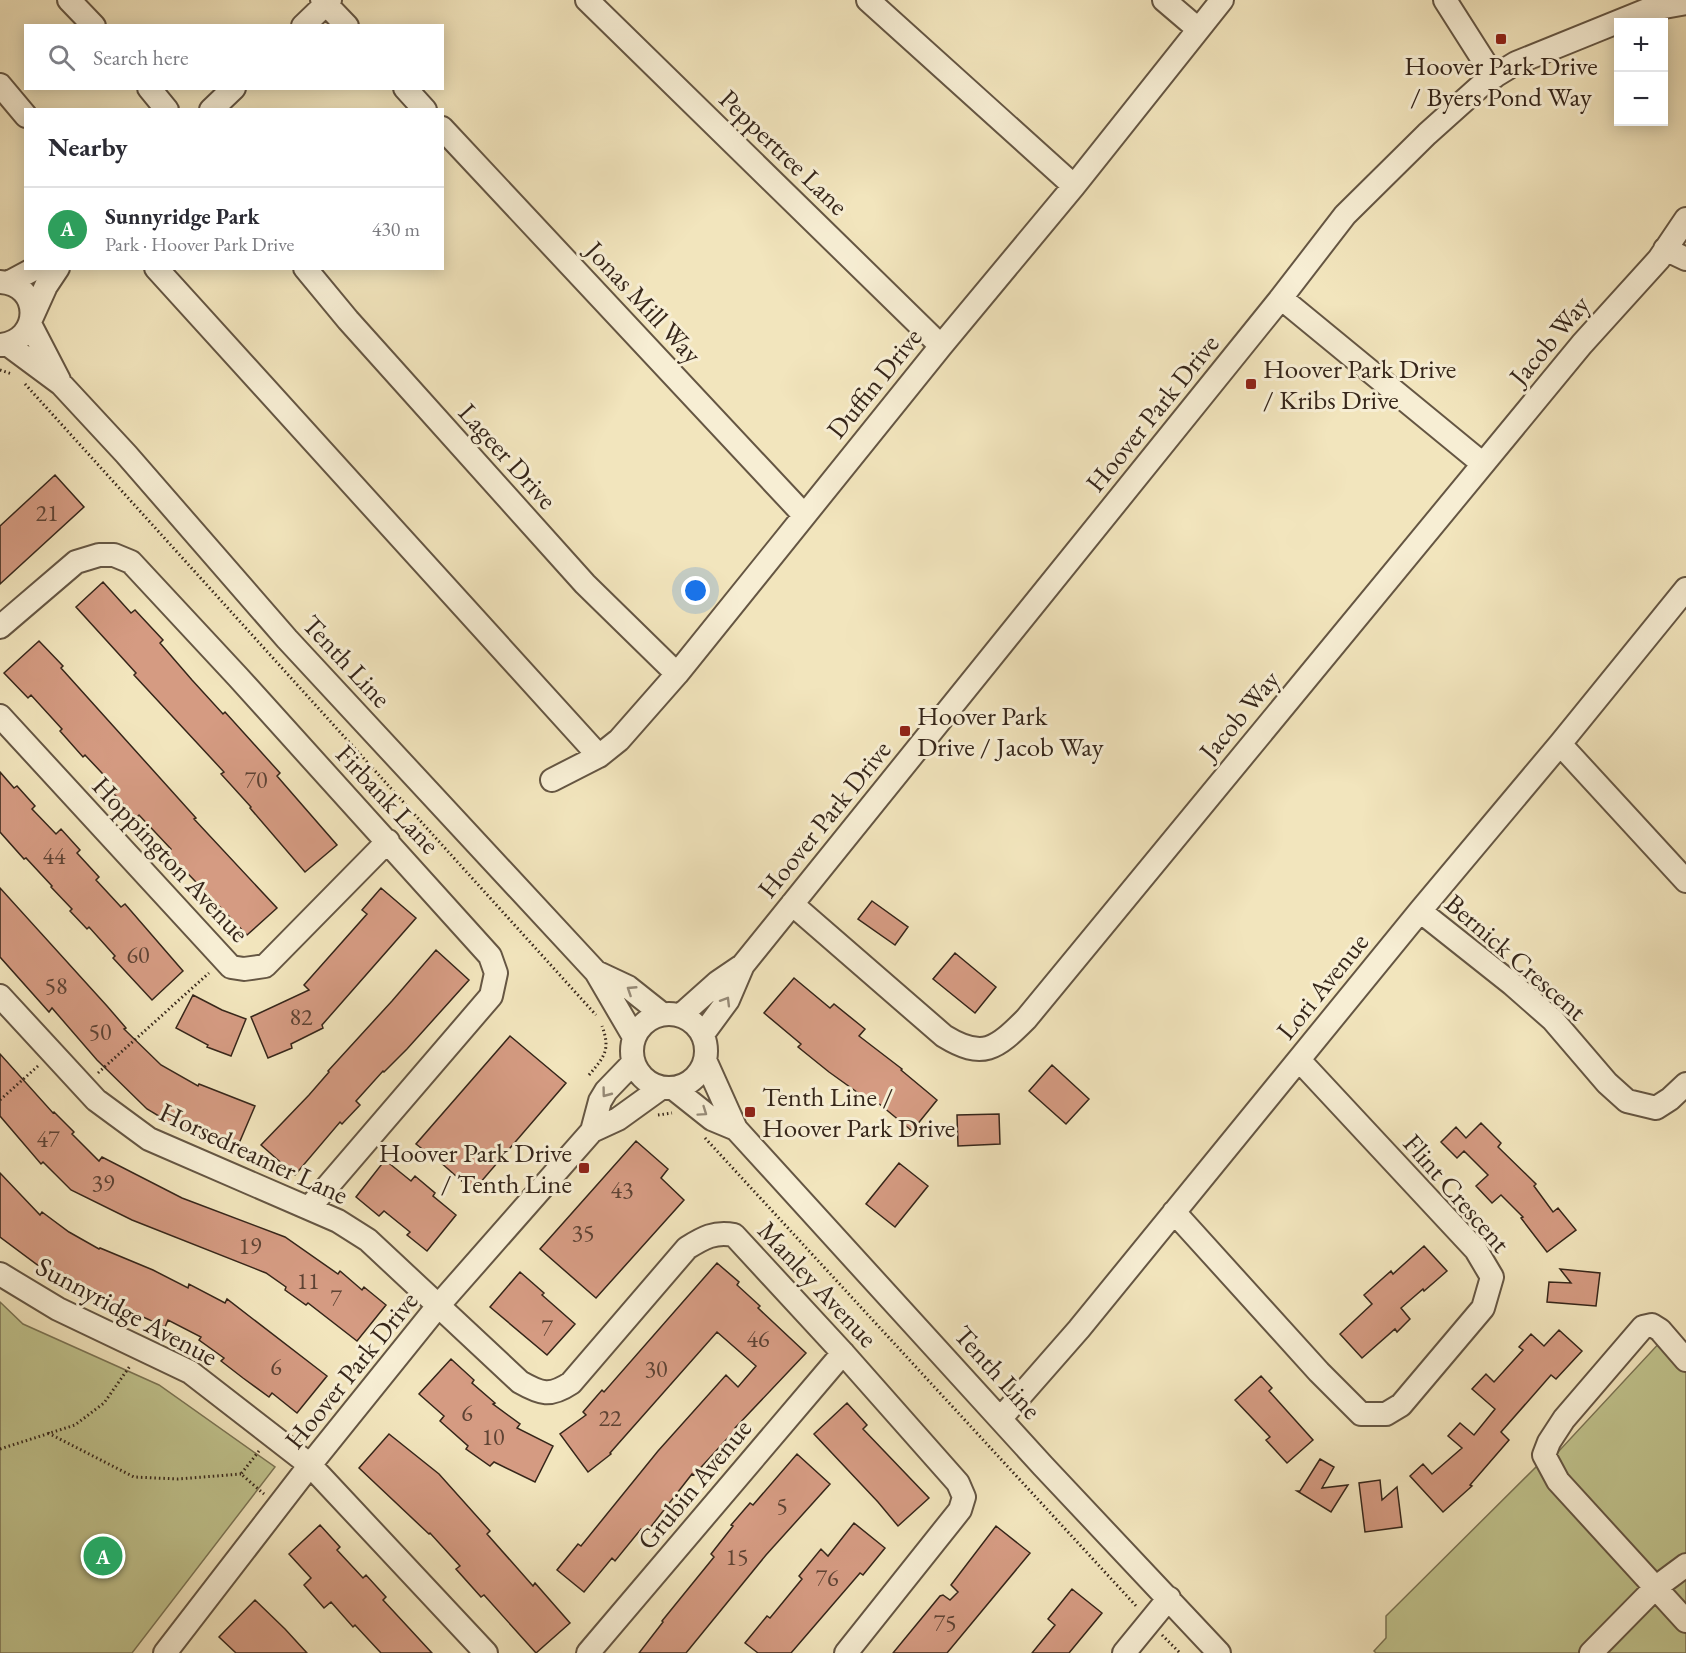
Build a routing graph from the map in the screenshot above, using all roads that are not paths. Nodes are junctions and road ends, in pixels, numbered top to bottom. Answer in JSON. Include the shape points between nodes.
{"nodes":[{"id":1,"x":69,"y":0,"type":"edge"},
{"id":2,"x":587,"y":0,"type":"edge"},
{"id":3,"x":868,"y":0,"type":"edge"},
{"id":4,"x":1164,"y":0,"type":"edge"},
{"id":5,"x":1222,"y":0,"type":"edge"},
{"id":6,"x":1445,"y":0,"type":"edge"},
{"id":7,"x":326,"y":1,"type":"edge"},
{"id":8,"x":1686,"y":3,"type":"edge"},
{"id":9,"x":92,"y":24,"type":"edge"},
{"id":10,"x":305,"y":24,"type":"edge"},
{"id":11,"x":345,"y":24,"type":"edge"},
{"id":12,"x":1198,"y":29,"type":"junction"},
{"id":13,"x":1494,"y":77,"type":"junction"},
{"id":14,"x":0,"y":85,"type":"edge"},
{"id":15,"x":151,"y":90,"type":"edge"},
{"id":16,"x":232,"y":90,"type":"edge"},
{"id":17,"x":407,"y":90,"type":"edge"},
{"id":18,"x":165,"y":108,"type":"edge"},
{"id":19,"x":213,"y":108,"type":"edge"},
{"id":20,"x":423,"y":108,"type":"edge"},
{"id":21,"x":24,"y":114,"type":"edge"},
{"id":22,"x":444,"y":130,"type":"edge"},
{"id":23,"x":1074,"y":186,"type":"junction"},
{"id":24,"x":1686,"y":219,"type":"edge"},
{"id":25,"x":1665,"y":249,"type":"junction"},
{"id":26,"x":1686,"y":259,"type":"edge"},
{"id":27,"x":32,"y":270,"type":"edge"},
{"id":28,"x":57,"y":270,"type":"edge"},
{"id":29,"x":158,"y":270,"type":"edge"},
{"id":30,"x":307,"y":270,"type":"edge"},
{"id":31,"x":4,"y":283,"type":"edge"},
{"id":32,"x":1281,"y":298,"type":"junction"},
{"id":33,"x":31,"y":321,"type":"junction"},
{"id":34,"x":3,"y":344,"type":"edge"},
{"id":35,"x":941,"y":346,"type":"junction"},
{"id":36,"x":61,"y":384,"type":"junction"},
{"id":37,"x":1483,"y":464,"type":"junction"},
{"id":38,"x":804,"y":515,"type":"junction"},
{"id":39,"x":1686,"y":589,"type":"edge"},
{"id":40,"x":0,"y":627,"type":"edge"},
{"id":41,"x":677,"y":674,"type":"junction"},
{"id":42,"x":0,"y":716,"type":"edge"},
{"id":43,"x":1560,"y":744,"type":"junction"},
{"id":44,"x":599,"y":756,"type":"junction"},
{"id":45,"x":552,"y":780,"type":"dead end"},
{"id":46,"x":388,"y":841,"type":"junction"},
{"id":47,"x":1686,"y":881,"type":"edge"},
{"id":48,"x":792,"y":904,"type":"junction"},
{"id":49,"x":1420,"y":911,"type":"junction"},
{"id":50,"x":743,"y":964,"type":"junction"},
{"id":51,"x":596,"y":972,"type":"junction"},
{"id":52,"x":0,"y":996,"type":"edge"},
{"id":53,"x":671,"y":1014,"type":"junction"},
{"id":54,"x":703,"y":1034,"type":"junction"},
{"id":55,"x":634,"y":1037,"type":"junction"},
{"id":56,"x":705,"y":1060,"type":"junction"},
{"id":57,"x":1299,"y":1060,"type":"junction"},
{"id":58,"x":633,"y":1062,"type":"junction"},
{"id":59,"x":1686,"y":1084,"type":"edge"},
{"id":60,"x":667,"y":1088,"type":"junction"},
{"id":61,"x":736,"y":1129,"type":"junction"},
{"id":62,"x":592,"y":1131,"type":"junction"},
{"id":63,"x":309,"y":1208,"type":"junction"},
{"id":64,"x":1174,"y":1212,"type":"junction"},
{"id":65,"x":0,"y":1274,"type":"edge"},
{"id":66,"x":438,"y":1306,"type":"junction"},
{"id":67,"x":843,"y":1353,"type":"junction"},
{"id":68,"x":1686,"y":1360,"type":"edge"},
{"id":69,"x":1001,"y":1418,"type":"junction"},
{"id":70,"x":310,"y":1466,"type":"junction"},
{"id":71,"x":1686,"y":1565,"type":"edge"},
{"id":72,"x":1655,"y":1588,"type":"junction"},
{"id":73,"x":1168,"y":1598,"type":"junction"},
{"id":74,"x":1686,"y":1621,"type":"edge"},
{"id":75,"x":171,"y":1651,"type":"edge"},
{"id":76,"x":486,"y":1653,"type":"edge"},
{"id":77,"x":588,"y":1653,"type":"edge"},
{"id":78,"x":846,"y":1653,"type":"edge"},
{"id":79,"x":1124,"y":1653,"type":"edge"},
{"id":80,"x":1219,"y":1653,"type":"edge"},
{"id":81,"x":1593,"y":1653,"type":"edge"}],
"edges":[{"from":1,"to":9,"type":"street"},
{"from":2,"to":35,"type":"street","name":"Peppertree Lane"},
{"from":3,"to":23,"type":"street"},
{"from":4,"to":12,"type":"street"},
{"from":5,"to":12,"type":"street","name":"Duffin Drive"},
{"from":6,"to":13,"type":"street"},
{"from":7,"to":10,"type":"street"},
{"from":7,"to":11,"type":"street"},
{"from":8,"to":13,"type":"street","name":"Hoover Park Drive","via":[[1647,10],[1516,63]]},
{"from":12,"to":23,"type":"street","name":"Duffin Drive"},
{"from":13,"to":32,"type":"street","name":"Hoover Park Drive","via":[[1449,113],[1345,216]]},
{"from":14,"to":21,"type":"street"},
{"from":15,"to":18,"type":"street"},
{"from":16,"to":19,"type":"street"},
{"from":17,"to":20,"type":"street"},
{"from":22,"to":38,"type":"street","name":"Jonas Mill Way"},
{"from":23,"to":35,"type":"street","name":"Duffin Drive"},
{"from":24,"to":25,"type":"street","name":"Jacob Way"},
{"from":25,"to":26,"type":"street"},
{"from":25,"to":37,"type":"street","name":"Jacob Way"},
{"from":27,"to":31,"type":"street"},
{"from":28,"to":33,"type":"street"},
{"from":29,"to":44,"type":"street"},
{"from":30,"to":41,"type":"street","name":"Lageer Drive","via":[[585,584]]},
{"from":31,"to":33,"type":"street","name":"Tenth Line","via":[[23,292],[28,299]]},
{"from":32,"to":37,"type":"street"},
{"from":32,"to":48,"type":"street","name":"Hoover Park Drive"},
{"from":33,"to":34,"type":"street","via":[[25,333]]},
{"from":33,"to":36,"type":"street","name":"Tenth Line"},
{"from":34,"to":36,"type":"street","name":"Tenth Line"},
{"from":35,"to":38,"type":"street","name":"Duffin Drive"},
{"from":36,"to":51,"type":"street","name":"Tenth Line","via":[[287,639]]},
{"from":37,"to":48,"type":"street","name":"Jacob Way","via":[[1026,1019],[999,1045],[971,1050],[944,1036]]},
{"from":38,"to":41,"type":"street","name":"Duffin Drive"},
{"from":39,"to":43,"type":"street","name":"Lori Avenue"},
{"from":40,"to":46,"type":"street","name":"Firbank Lane","via":[[76,562],[99,555],[114,555],[131,562]]},
{"from":41,"to":44,"type":"street","name":"Duffin Drive","via":[[619,740]]},
{"from":42,"to":46,"type":"street","name":"Hoppington Avenue","via":[[231,967],[265,966]]},
{"from":43,"to":47,"type":"street"},
{"from":43,"to":49,"type":"street","name":"Lori Avenue"},
{"from":44,"to":45,"type":"street","name":"Duffin Drive"},
{"from":46,"to":63,"type":"street","name":"Firbank Lane","via":[[490,956],[496,973],[491,996]]},
{"from":48,"to":50,"type":"street","name":"Hoover Park Drive"},
{"from":49,"to":57,"type":"street","name":"Lori Avenue"},
{"from":49,"to":59,"type":"street","name":"Bernick Crescent","via":[[1553,1020],[1627,1101],[1656,1108]]},
{"from":50,"to":53,"type":"street","name":"Hoover Park Drive"},
{"from":54,"to":50,"type":"street","name":"Hoover Park Drive","one_way":true,"via":[[728,1000]]},
{"from":53,"to":51,"type":"street","name":"Tenth Line","one_way":true},
{"from":51,"to":55,"type":"street","name":"Tenth Line"},
{"from":52,"to":63,"type":"street","name":"Horsedreamer Lane","via":[[96,1100],[149,1139]]},
{"from":53,"to":54,"type":"street","via":[[691,1020]]},
{"from":53,"to":55,"type":"street","via":[[650,1018]]},
{"from":54,"to":56,"type":"street"},
{"from":55,"to":58,"type":"street"},
{"from":56,"to":60,"type":"street","via":[[693,1079]]},
{"from":56,"to":61,"type":"street","name":"Tenth Line"},
{"from":57,"to":64,"type":"street","name":"Lori Avenue"},
{"from":57,"to":64,"type":"street","name":"Flint Crescent","via":[[1476,1250],[1492,1277],[1483,1308],[1401,1405],[1386,1414],[1361,1414]]},
{"from":58,"to":60,"type":"street","via":[[649,1083]]},
{"from":58,"to":62,"type":"street","name":"Hoover Park Drive","one_way":true,"via":[[600,1101]]},
{"from":60,"to":61,"type":"street","name":"Tenth Line","one_way":true,"via":[[712,1119]]},
{"from":60,"to":62,"type":"street","name":"Hoover Park Drive"},
{"from":61,"to":69,"type":"street","name":"Tenth Line"},
{"from":62,"to":66,"type":"street","name":"Hoover Park Drive"},
{"from":63,"to":66,"type":"street","name":"Horsedreamer Lane","via":[[368,1240]]},
{"from":64,"to":69,"type":"street","name":"Lori Avenue"},
{"from":65,"to":70,"type":"street","name":"Sunnyridge Avenue","via":[[58,1309],[190,1372]]},
{"from":66,"to":67,"type":"street","name":"Manley Avenue","via":[[520,1382],[540,1393],[559,1391],[571,1383],[687,1248],[705,1237],[723,1233],[734,1235]]},
{"from":66,"to":70,"type":"street","name":"Hoover Park Drive"},
{"from":67,"to":77,"type":"street","name":"Grubin Avenue"},
{"from":67,"to":78,"type":"street","name":"Manley Avenue","via":[[958,1484],[964,1497],[960,1510]]},
{"from":68,"to":72,"type":"street","via":[[1660,1330],[1652,1324],[1643,1327],[1564,1419],[1544,1455],[1558,1481]]},
{"from":69,"to":73,"type":"street","name":"Tenth Line"},
{"from":70,"to":75,"type":"street","name":"Hoover Park Drive"},
{"from":70,"to":76,"type":"street"},
{"from":71,"to":72,"type":"street"},
{"from":72,"to":74,"type":"street"},
{"from":72,"to":81,"type":"street"},
{"from":73,"to":79,"type":"street"},
{"from":73,"to":80,"type":"street","name":"Tenth Line"}]}
